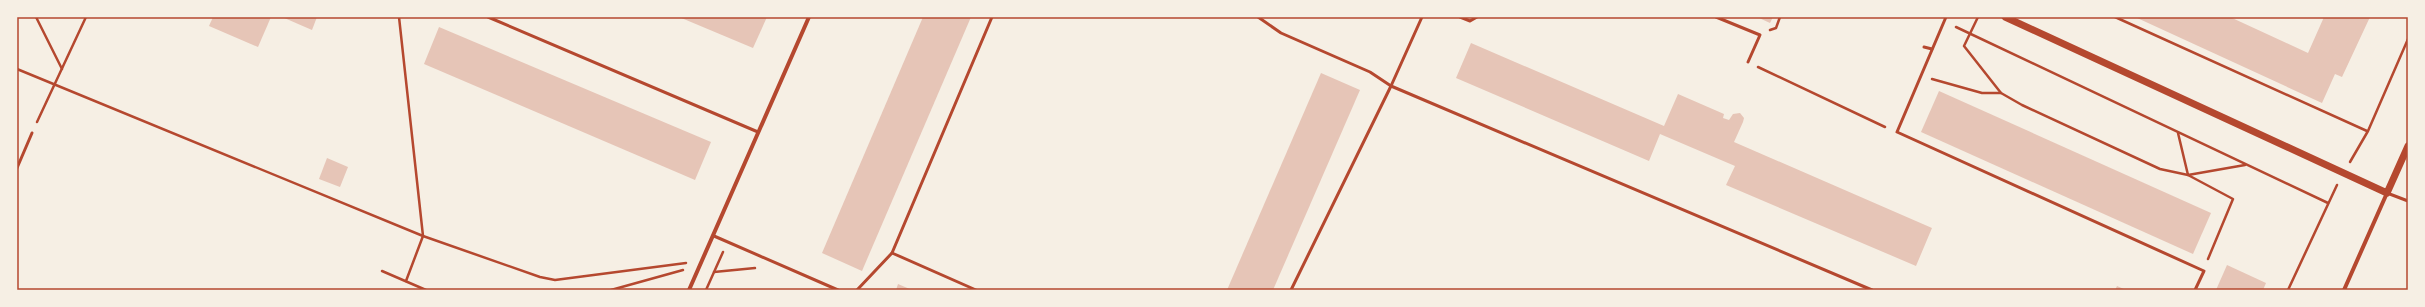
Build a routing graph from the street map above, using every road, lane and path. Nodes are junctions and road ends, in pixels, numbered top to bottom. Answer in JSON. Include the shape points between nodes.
{"nodes":[{"id":1,"x":36,"y":17,"type":"edge"},
{"id":2,"x":86,"y":17,"type":"edge"},
{"id":3,"x":399,"y":17,"type":"edge"},
{"id":4,"x":488,"y":17,"type":"edge"},
{"id":5,"x":809,"y":17,"type":"edge"},
{"id":6,"x":992,"y":17,"type":"edge"},
{"id":7,"x":1258,"y":17,"type":"edge"},
{"id":8,"x":1422,"y":17,"type":"edge"},
{"id":9,"x":1460,"y":17,"type":"edge"},
{"id":10,"x":1477,"y":17,"type":"edge"},
{"id":11,"x":1716,"y":17,"type":"edge"},
{"id":12,"x":1946,"y":17,"type":"edge"},
{"id":13,"x":1978,"y":17,"type":"edge"},
{"id":14,"x":2005,"y":17,"type":"edge"},
{"id":15,"x":2115,"y":17,"type":"edge"},
{"id":16,"x":1944,"y":21,"type":"junction"},
{"id":17,"x":1971,"y":35,"type":"junction"},
{"id":18,"x":1924,"y":47,"type":"dead end"},
{"id":19,"x":1932,"y":49,"type":"junction"},
{"id":20,"x":1748,"y":62,"type":"joint"},
{"id":21,"x":17,"y":69,"type":"edge"},
{"id":22,"x":62,"y":69,"type":"junction"},
{"id":23,"x":1921,"y":76,"type":"junction"},
{"id":24,"x":55,"y":84,"type":"junction"},
{"id":25,"x":1391,"y":86,"type":"junction"},
{"id":26,"x":2001,"y":93,"type":"junction"},
{"id":27,"x":2368,"y":131,"type":"dead end"},
{"id":28,"x":758,"y":132,"type":"junction"},
{"id":29,"x":1897,"y":132,"type":"junction"},
{"id":30,"x":2178,"y":132,"type":"junction"},
{"id":31,"x":32,"y":133,"type":"joint"},
{"id":32,"x":2408,"y":146,"type":"edge"},
{"id":33,"x":2246,"y":165,"type":"junction"},
{"id":34,"x":17,"y":168,"type":"edge"},
{"id":35,"x":2188,"y":175,"type":"junction"},
{"id":36,"x":2387,"y":193,"type":"junction"},
{"id":37,"x":2408,"y":201,"type":"edge"},
{"id":38,"x":2328,"y":203,"type":"dead end"},
{"id":39,"x":423,"y":236,"type":"junction"},
{"id":40,"x":714,"y":236,"type":"junction"},
{"id":41,"x":728,"y":242,"type":"junction"},
{"id":42,"x":892,"y":253,"type":"junction"},
{"id":43,"x":686,"y":263,"type":"dead end"},
{"id":44,"x":782,"y":266,"type":"junction"},
{"id":45,"x":2204,"y":270,"type":"junction"},
{"id":46,"x":382,"y":271,"type":"dead end"},
{"id":47,"x":714,"y":272,"type":"junction"},
{"id":48,"x":696,"y":275,"type":"junction"},
{"id":49,"x":710,"y":280,"type":"junction"},
{"id":50,"x":406,"y":281,"type":"junction"},
{"id":51,"x":426,"y":290,"type":"edge"},
{"id":52,"x":611,"y":290,"type":"edge"},
{"id":53,"x":689,"y":290,"type":"edge"},
{"id":54,"x":706,"y":290,"type":"edge"},
{"id":55,"x":838,"y":290,"type":"edge"},
{"id":56,"x":857,"y":290,"type":"edge"},
{"id":57,"x":976,"y":290,"type":"edge"},
{"id":58,"x":1291,"y":290,"type":"edge"},
{"id":59,"x":1872,"y":290,"type":"edge"},
{"id":60,"x":2195,"y":290,"type":"edge"},
{"id":61,"x":2344,"y":290,"type":"edge"}],
"edges":[{"from":1,"to":22,"type":"path"},
{"from":2,"to":22,"type":"path"},
{"from":3,"to":39,"type":"path"},
{"from":4,"to":28,"type":"lane"},
{"from":5,"to":28,"type":"street"},
{"from":6,"to":42,"type":"lane"},
{"from":7,"to":25,"type":"lane","via":[[1281,33],[1370,72]]},
{"from":8,"to":25,"type":"lane"},
{"from":9,"to":10,"type":"lane","via":[[1470,21]]},
{"from":11,"to":20,"type":"lane","via":[[1760,35]]},
{"from":12,"to":16,"type":"lane"},
{"from":13,"to":17,"type":"path"},
{"from":14,"to":36,"type":"street"},
{"from":15,"to":27,"type":"path"},
{"from":16,"to":17,"type":"path"},
{"from":16,"to":19,"type":"lane"},
{"from":17,"to":26,"type":"path","via":[[1964,46]]},
{"from":17,"to":30,"type":"path"},
{"from":18,"to":19,"type":"lane"},
{"from":19,"to":23,"type":"lane"},
{"from":20,"to":29,"type":"path"},
{"from":21,"to":24,"type":"path"},
{"from":22,"to":24,"type":"path"},
{"from":23,"to":26,"type":"path","via":[[1982,93]]},
{"from":23,"to":29,"type":"lane"},
{"from":24,"to":31,"type":"path"},
{"from":24,"to":39,"type":"path"},
{"from":25,"to":58,"type":"lane"},
{"from":25,"to":59,"type":"lane"},
{"from":26,"to":35,"type":"path","via":[[2160,169]]},
{"from":28,"to":40,"type":"street"},
{"from":29,"to":45,"type":"lane"},
{"from":30,"to":33,"type":"path"},
{"from":30,"to":35,"type":"path"},
{"from":31,"to":34,"type":"lane"},
{"from":32,"to":36,"type":"street"},
{"from":33,"to":35,"type":"path"},
{"from":33,"to":38,"type":"path"},
{"from":35,"to":45,"type":"path","via":[[2233,199]]},
{"from":36,"to":37,"type":"lane"},
{"from":36,"to":61,"type":"street"},
{"from":39,"to":43,"type":"path","via":[[555,280]]},
{"from":39,"to":50,"type":"path"},
{"from":40,"to":41,"type":"lane"},
{"from":40,"to":48,"type":"street"},
{"from":41,"to":44,"type":"lane"},
{"from":41,"to":47,"type":"path"},
{"from":42,"to":56,"type":"lane"},
{"from":42,"to":57,"type":"lane"},
{"from":44,"to":47,"type":"path"},
{"from":44,"to":55,"type":"lane"},
{"from":45,"to":60,"type":"lane"},
{"from":46,"to":50,"type":"path"},
{"from":47,"to":49,"type":"path"},
{"from":48,"to":49,"type":"path"},
{"from":48,"to":52,"type":"path","via":[[684,270]]},
{"from":48,"to":53,"type":"street"},
{"from":49,"to":54,"type":"path"},
{"from":50,"to":51,"type":"path"}]}
